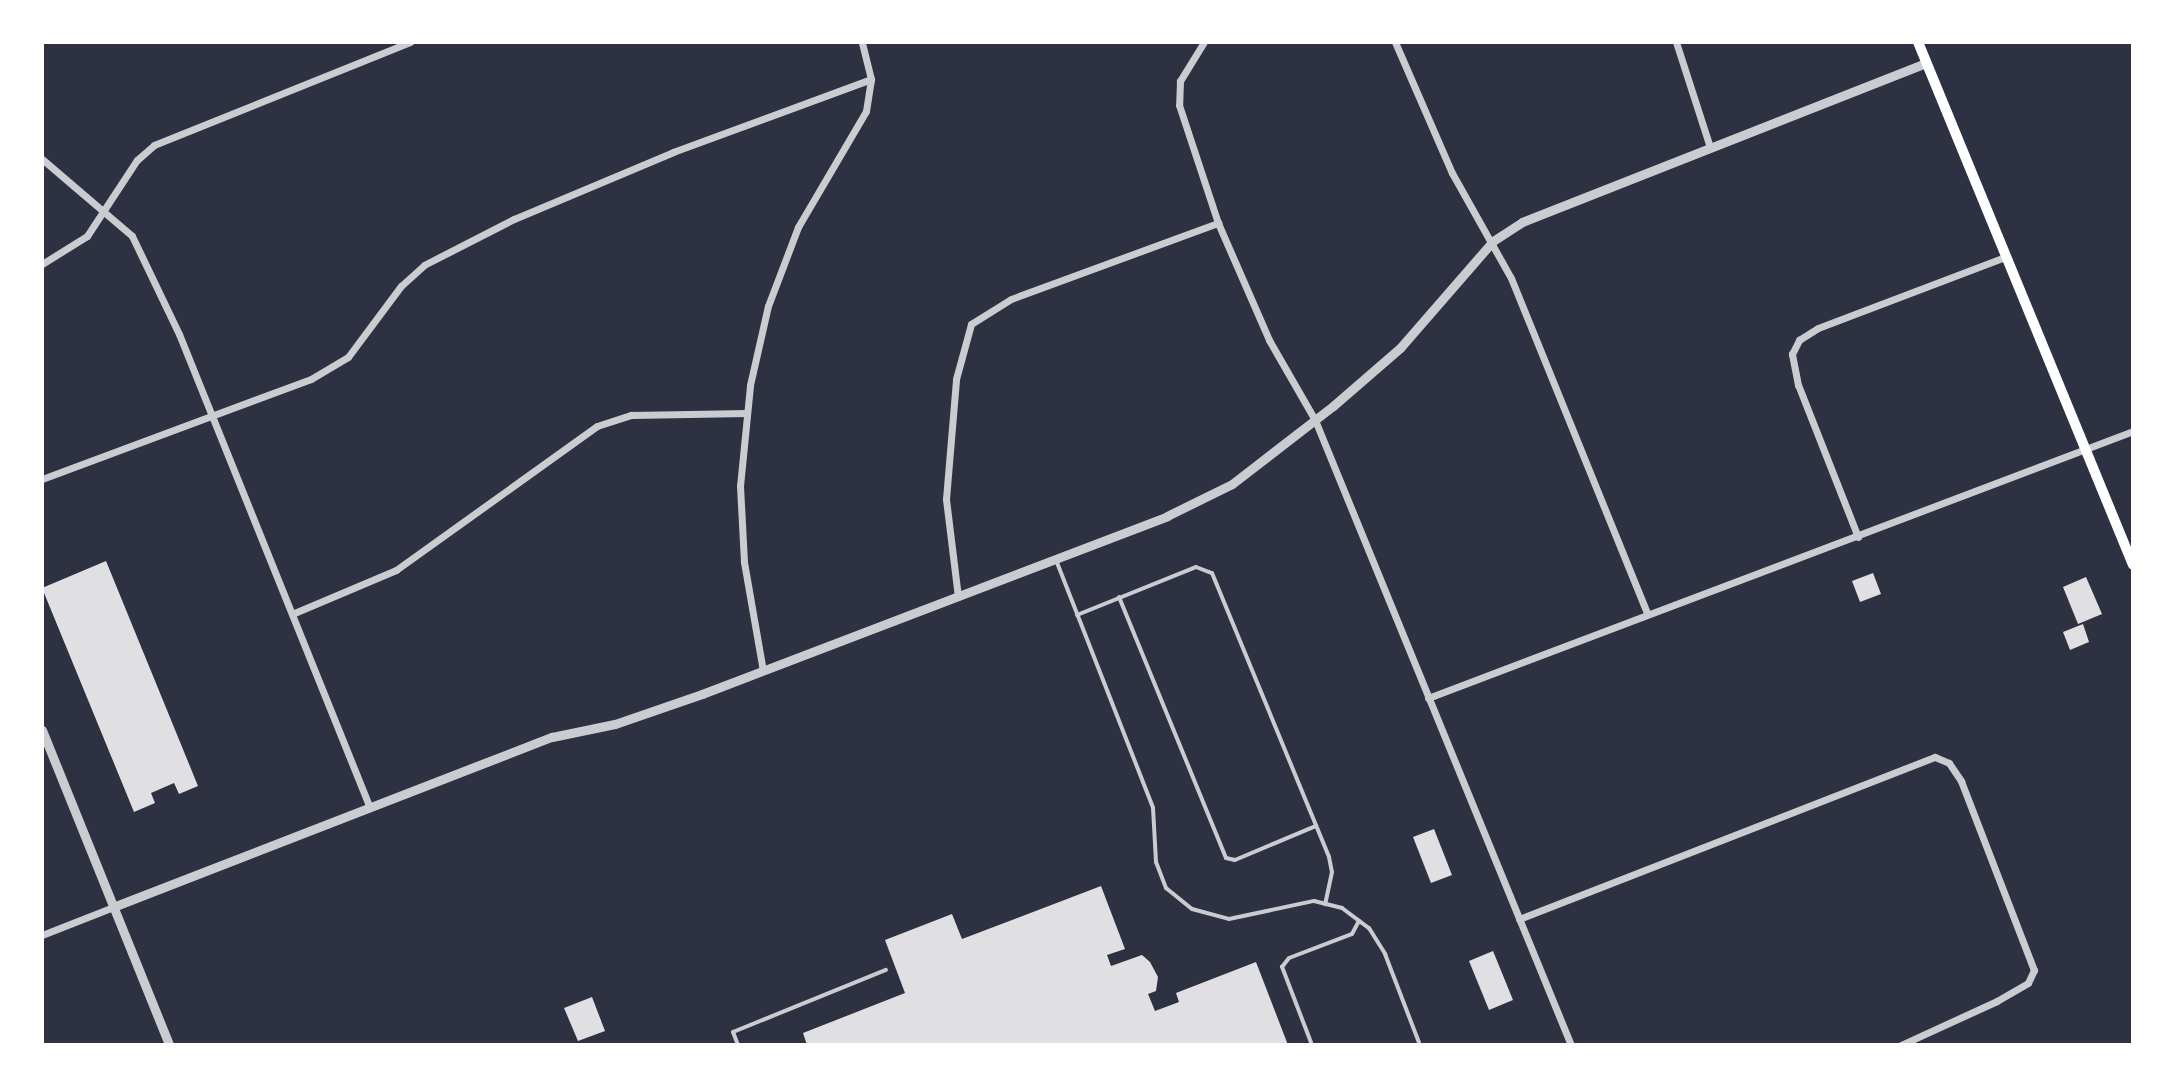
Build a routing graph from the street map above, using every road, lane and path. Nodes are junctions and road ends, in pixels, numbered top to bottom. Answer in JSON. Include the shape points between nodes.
{"nodes":[{"id":1,"x":410,"y":42,"type":"edge"},
{"id":2,"x":862,"y":42,"type":"edge"},
{"id":3,"x":1204,"y":42,"type":"edge"},
{"id":4,"x":1395,"y":42,"type":"edge"},
{"id":5,"x":1676,"y":42,"type":"edge"},
{"id":6,"x":1918,"y":42,"type":"edge"},
{"id":7,"x":1926,"y":63,"type":"junction"},
{"id":8,"x":871,"y":79,"type":"junction"},
{"id":9,"x":1710,"y":147,"type":"junction"},
{"id":10,"x":42,"y":159,"type":"edge"},
{"id":11,"x":107,"y":210,"type":"junction"},
{"id":12,"x":1218,"y":223,"type":"junction"},
{"id":13,"x":1493,"y":241,"type":"junction"},
{"id":14,"x":2005,"y":257,"type":"junction"},
{"id":15,"x":42,"y":264,"type":"edge"},
{"id":16,"x":747,"y":413,"type":"junction"},
{"id":17,"x":211,"y":415,"type":"junction"},
{"id":18,"x":1315,"y":420,"type":"junction"},
{"id":19,"x":2133,"y":431,"type":"edge"},
{"id":20,"x":2085,"y":450,"type":"junction"},
{"id":21,"x":42,"y":479,"type":"edge"},
{"id":22,"x":1858,"y":537,"type":"junction"},
{"id":23,"x":1055,"y":558,"type":"junction"},
{"id":24,"x":2133,"y":565,"type":"edge"},
{"id":25,"x":958,"y":597,"type":"junction"},
{"id":26,"x":1119,"y":597,"type":"junction"},
{"id":27,"x":1647,"y":613,"type":"junction"},
{"id":28,"x":292,"y":614,"type":"junction"},
{"id":29,"x":1077,"y":615,"type":"junction"},
{"id":30,"x":763,"y":671,"type":"junction"},
{"id":31,"x":1428,"y":698,"type":"junction"},
{"id":32,"x":42,"y":730,"type":"edge"},
{"id":33,"x":370,"y":808,"type":"junction"},
{"id":34,"x":1316,"y":826,"type":"junction"},
{"id":35,"x":1325,"y":904,"type":"junction"},
{"id":36,"x":113,"y":907,"type":"junction"},
{"id":37,"x":1519,"y":919,"type":"junction"},
{"id":38,"x":1359,"y":921,"type":"junction"},
{"id":39,"x":42,"y":935,"type":"edge"},
{"id":40,"x":886,"y":970,"type":"dead end"},
{"id":41,"x":169,"y":1045,"type":"edge"},
{"id":42,"x":738,"y":1045,"type":"edge"},
{"id":43,"x":1312,"y":1045,"type":"edge"},
{"id":44,"x":1420,"y":1045,"type":"edge"},
{"id":45,"x":1571,"y":1045,"type":"edge"},
{"id":46,"x":1901,"y":1045,"type":"edge"}],
"edges":[{"from":1,"to":11,"type":"street","via":[[154,145],[137,160]]},
{"from":2,"to":8,"type":"street"},
{"from":3,"to":12,"type":"street","via":[[1180,81],[1179,105]]},
{"from":4,"to":13,"type":"street","via":[[1452,173]]},
{"from":5,"to":9,"type":"street"},
{"from":6,"to":7,"type":"main road"},
{"from":7,"to":9,"type":"street"},
{"from":7,"to":14,"type":"main road"},
{"from":8,"to":16,"type":"street","via":[[866,111],[798,227],[768,306]]},
{"from":8,"to":17,"type":"street","via":[[673,152],[514,219],[424,265],[401,286],[348,357],[311,379]]},
{"from":9,"to":13,"type":"street","via":[[1522,222]]},
{"from":10,"to":11,"type":"street"},
{"from":11,"to":15,"type":"street","via":[[87,236]]},
{"from":11,"to":17,"type":"street","via":[[132,236]]},
{"from":12,"to":18,"type":"street","via":[[1269,340]]},
{"from":12,"to":25,"type":"street","via":[[1011,299],[971,324],[956,379],[946,499]]},
{"from":13,"to":18,"type":"street","via":[[1400,348]]},
{"from":13,"to":27,"type":"street"},
{"from":14,"to":20,"type":"main road"},
{"from":14,"to":22,"type":"street","via":[[1818,328],[1799,340],[1792,354],[1798,385]]},
{"from":16,"to":28,"type":"street","via":[[631,415],[597,426],[396,570]]},
{"from":16,"to":30,"type":"street","via":[[740,486],[744,562]]},
{"from":17,"to":21,"type":"street"},
{"from":17,"to":28,"type":"street"},
{"from":18,"to":23,"type":"street","via":[[1232,484],[1167,516]]},
{"from":18,"to":31,"type":"street"},
{"from":19,"to":20,"type":"street"},
{"from":20,"to":22,"type":"street"},
{"from":20,"to":24,"type":"main road"},
{"from":22,"to":27,"type":"street"},
{"from":23,"to":25,"type":"street"},
{"from":23,"to":29,"type":"lane"},
{"from":25,"to":30,"type":"street"},
{"from":26,"to":29,"type":"lane"},
{"from":26,"to":34,"type":"lane","via":[[1196,567],[1212,573]]},
{"from":26,"to":34,"type":"lane","via":[[1226,858],[1235,860]]},
{"from":27,"to":31,"type":"street"},
{"from":28,"to":33,"type":"street"},
{"from":29,"to":35,"type":"lane","via":[[1153,808],[1156,862],[1166,888],[1192,909],[1229,919],[1314,901]]},
{"from":30,"to":33,"type":"street","via":[[615,724],[552,737]]},
{"from":31,"to":37,"type":"street"},
{"from":32,"to":36,"type":"street"},
{"from":33,"to":36,"type":"street"},
{"from":34,"to":35,"type":"lane","via":[[1332,872]]},
{"from":35,"to":38,"type":"lane"},
{"from":36,"to":39,"type":"street"},
{"from":36,"to":41,"type":"street"},
{"from":37,"to":45,"type":"street"},
{"from":37,"to":46,"type":"street","via":[[1935,757],[1949,763],[1961,781],[2034,970],[2028,983],[1997,1001]]},
{"from":38,"to":43,"type":"lane","via":[[1352,934],[1289,958],[1282,967]]},
{"from":38,"to":44,"type":"lane","via":[[1385,954]]},
{"from":40,"to":42,"type":"lane","via":[[733,1032]]}]}
